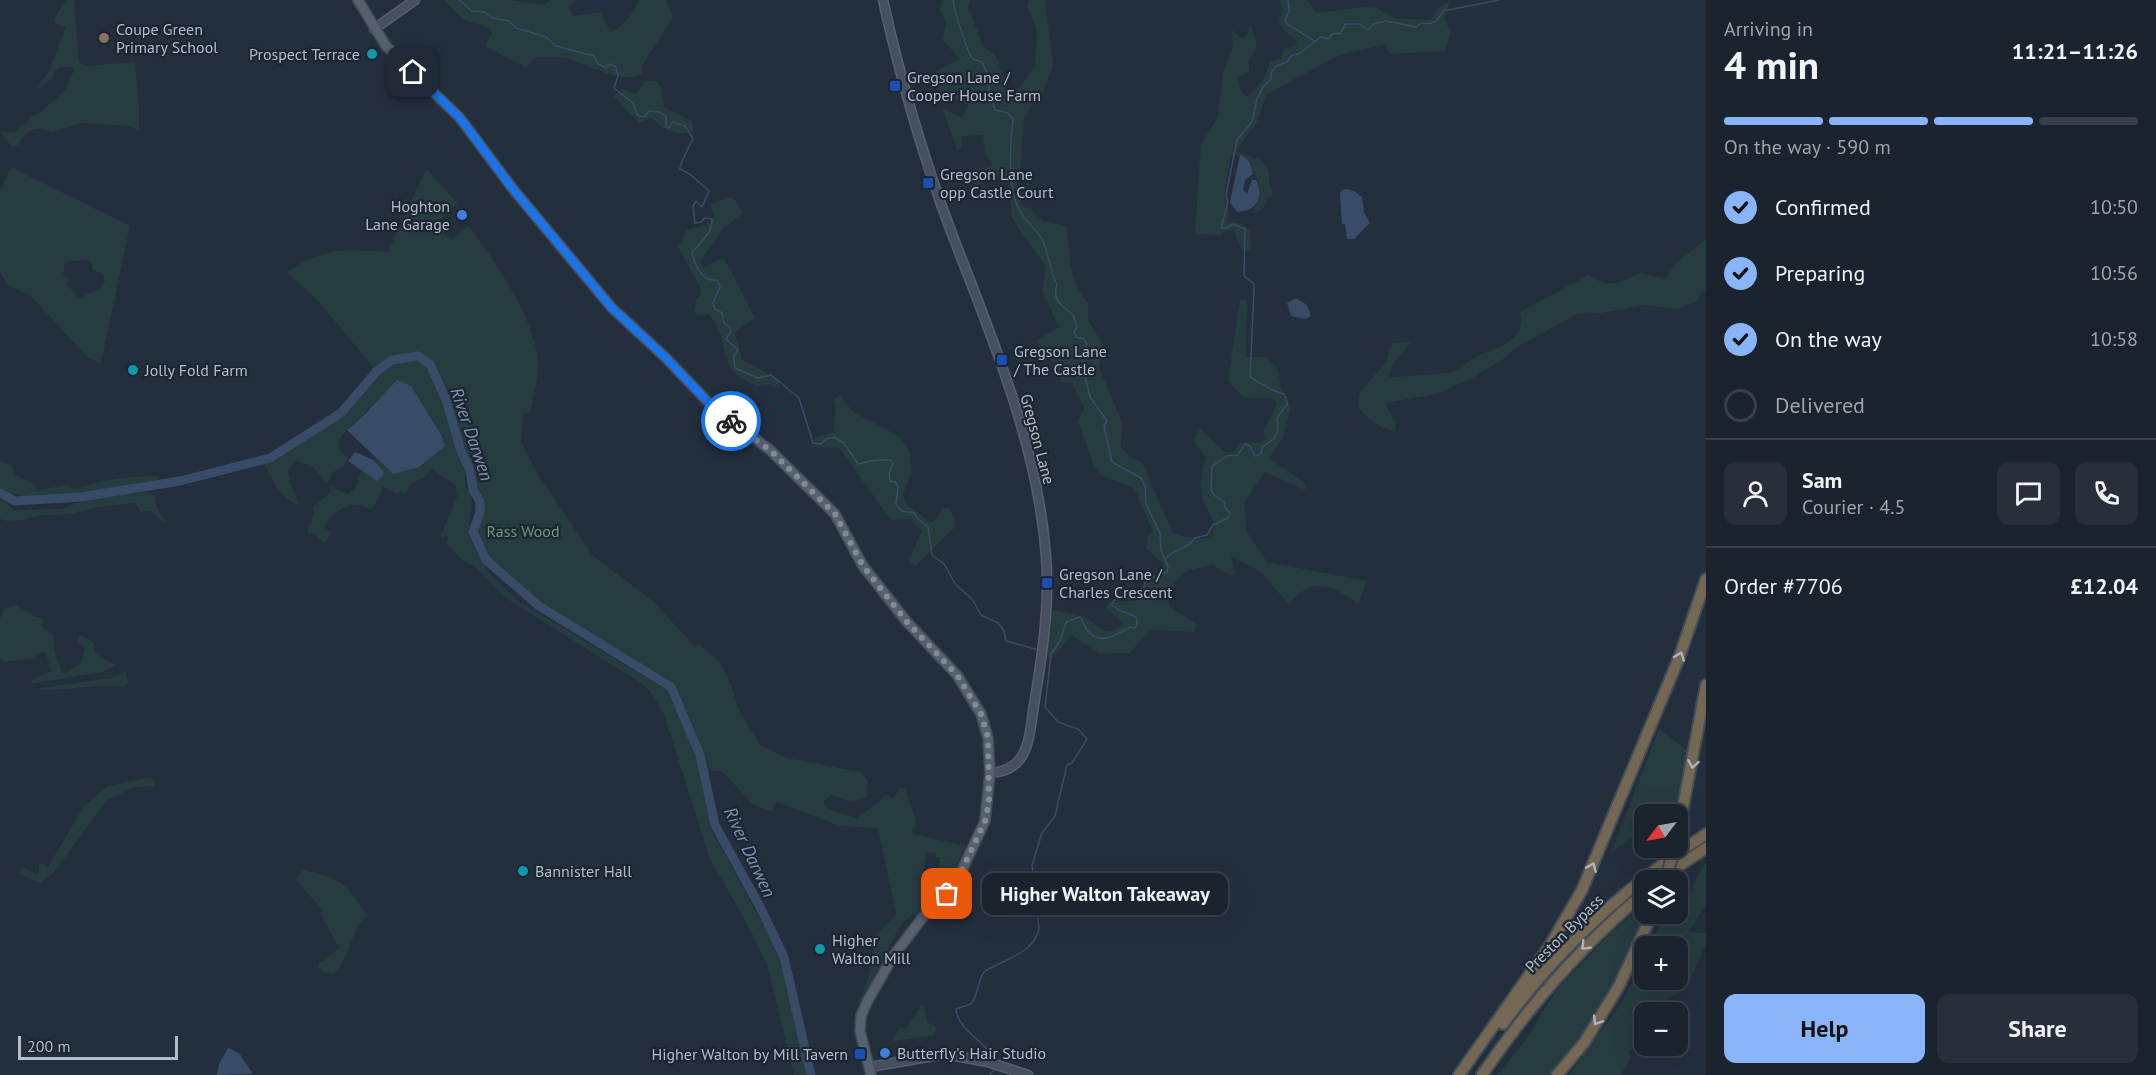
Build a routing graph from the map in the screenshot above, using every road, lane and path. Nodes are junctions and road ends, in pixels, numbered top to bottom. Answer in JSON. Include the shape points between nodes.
{"nodes":[{"id":1,"x":358,"y":0,"type":"edge"},
{"id":2,"x":415,"y":0,"type":"edge"},
{"id":3,"x":883,"y":0,"type":"edge"},
{"id":4,"x":374,"y":29,"type":"junction"},
{"id":5,"x":1706,"y":579,"type":"edge"},
{"id":6,"x":1706,"y":685,"type":"edge"},
{"id":7,"x":990,"y":773,"type":"junction"},
{"id":8,"x":1684,"y":804,"type":"edge"},
{"id":9,"x":1706,"y":834,"type":"edge"},
{"id":10,"x":1706,"y":848,"type":"edge"},
{"id":11,"x":1673,"y":870,"type":"edge"},
{"id":12,"x":1634,"y":902,"type":"edge"},
{"id":13,"x":1647,"y":924,"type":"edge"},
{"id":14,"x":870,"y":1071,"type":"edge"},
{"id":15,"x":1028,"y":1075,"type":"edge"},
{"id":16,"x":1459,"y":1075,"type":"edge"},
{"id":17,"x":1466,"y":1075,"type":"edge"},
{"id":18,"x":1482,"y":1075,"type":"edge"},
{"id":19,"x":1557,"y":1075,"type":"edge"}],
"edges":[{"from":1,"to":4,"type":"main road"},
{"from":2,"to":4,"type":"street"},
{"from":3,"to":7,"type":"street","name":"Gregson Lane","via":[[914,120],[948,224],[995,346],[1041,508],[1046,556],[1044,637],[1026,751],[1009,768]]},
{"from":4,"to":7,"type":"main road","via":[[386,46],[460,118],[612,308],[708,402],[771,451],[835,514],[863,566],[970,694],[988,738]]},
{"from":16,"to":5,"type":"highway","one_way":true,"via":[[1549,947],[1582,890],[1679,658]]},
{"from":6,"to":8,"type":"highway","one_way":true},
{"from":7,"to":14,"type":"main road","via":[[985,821],[955,885],[923,917],[894,955],[861,1016],[860,1031]]},
{"from":9,"to":17,"type":"highway","name":"Preston Bypass","via":[[1646,876],[1581,934],[1538,979]]},
{"from":10,"to":11,"type":"highway"},
{"from":12,"to":18,"type":"highway","name":"Preston Bypass","one_way":true,"via":[[1563,970],[1515,1026]]},
{"from":13,"to":19,"type":"highway","one_way":true,"via":[[1619,986],[1584,1043]]},
{"from":14,"to":15,"type":"street","via":[[945,1054]]}]}
